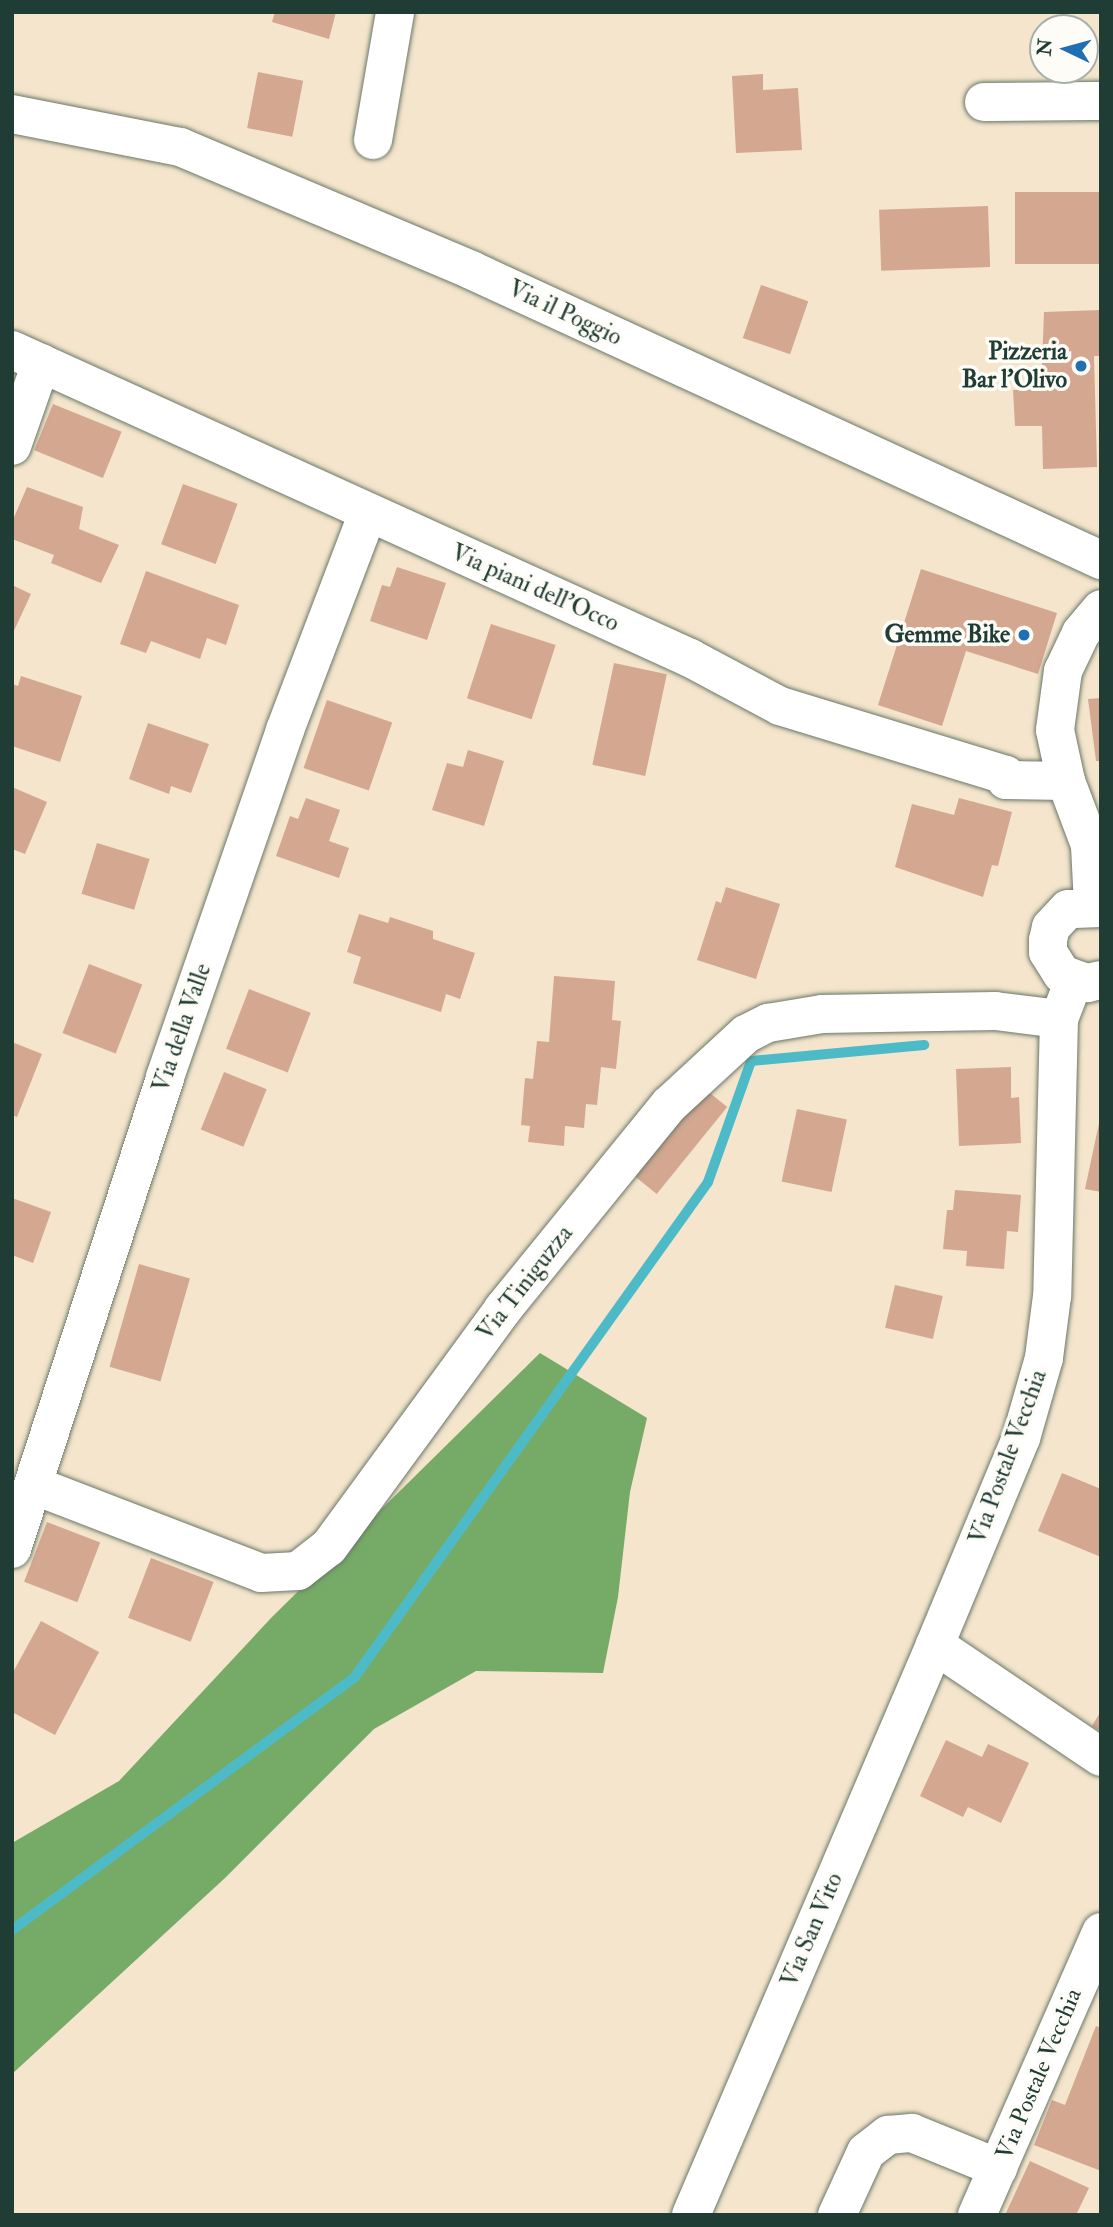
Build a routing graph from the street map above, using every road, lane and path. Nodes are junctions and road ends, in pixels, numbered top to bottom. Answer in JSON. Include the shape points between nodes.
{"nodes":[{"id":1,"x":395,"y":12,"type":"edge"},
{"id":2,"x":1101,"y":101,"type":"edge"},
{"id":3,"x":984,"y":103,"type":"dead end"},
{"id":4,"x":12,"y":114,"type":"edge"},
{"id":5,"x":373,"y":141,"type":"dead end"},
{"id":6,"x":27,"y":356,"type":"edge"},
{"id":7,"x":12,"y":446,"type":"edge"},
{"id":8,"x":368,"y":513,"type":"junction"},
{"id":9,"x":1101,"y":560,"type":"edge"},
{"id":10,"x":1101,"y":609,"type":"edge"},
{"id":11,"x":1066,"y":781,"type":"junction"},
{"id":12,"x":1097,"y":906,"type":"edge"},
{"id":13,"x":1087,"y":980,"type":"edge"},
{"id":14,"x":1059,"y":1019,"type":"junction"},
{"id":15,"x":33,"y":1485,"type":"junction"},
{"id":16,"x":12,"y":1549,"type":"edge"},
{"id":17,"x":935,"y":1646,"type":"junction"},
{"id":18,"x":1101,"y":1757,"type":"edge"},
{"id":19,"x":1101,"y":1932,"type":"edge"},
{"id":20,"x":998,"y":2168,"type":"junction"},
{"id":21,"x":691,"y":2215,"type":"edge"},
{"id":22,"x":837,"y":2215,"type":"edge"},
{"id":23,"x":977,"y":2215,"type":"edge"}],
"edges":[{"from":1,"to":5,"type":"street"},
{"from":2,"to":3,"type":"street"},
{"from":4,"to":9,"type":"street","name":"Via il Poggio","via":[[180,146],[471,270]]},
{"from":6,"to":7,"type":"street"},
{"from":6,"to":8,"type":"street","name":"Via piani dell'Occo"},
{"from":8,"to":11,"type":"street","name":"Via piani dell'Occo","via":[[690,658],[779,706],[1006,775],[1006,780]]},
{"from":8,"to":15,"type":"street","name":"Via della Valle","via":[[285,730],[165,1077]]},
{"from":10,"to":11,"type":"street","via":[[1071,652],[1059,691],[1055,730]]},
{"from":11,"to":12,"type":"street","via":[[1090,845]]},
{"from":12,"to":13,"type":"street","via":[[1068,909],[1051,927],[1048,940],[1054,965]]},
{"from":13,"to":14,"type":"street","name":"Via Postale Vecchia"},
{"from":14,"to":15,"type":"street","name":"Via Tiniguzza","via":[[995,1011],[822,1014],[768,1023],[746,1034],[669,1105],[503,1309],[329,1547],[298,1571],[261,1573]]},
{"from":14,"to":17,"type":"street","name":"Via Postale Vecchia","via":[[1052,1296],[1044,1358],[1021,1438]]},
{"from":15,"to":16,"type":"street","name":"Via della Valle"},
{"from":17,"to":18,"type":"street"},
{"from":17,"to":21,"type":"street","name":"Via San Vito"},
{"from":19,"to":20,"type":"street","name":"Via Postale Vecchia"},
{"from":20,"to":22,"type":"street","via":[[912,2133],[888,2135],[866,2152]]},
{"from":20,"to":23,"type":"street","name":"Via Postale Vecchia"}]}
